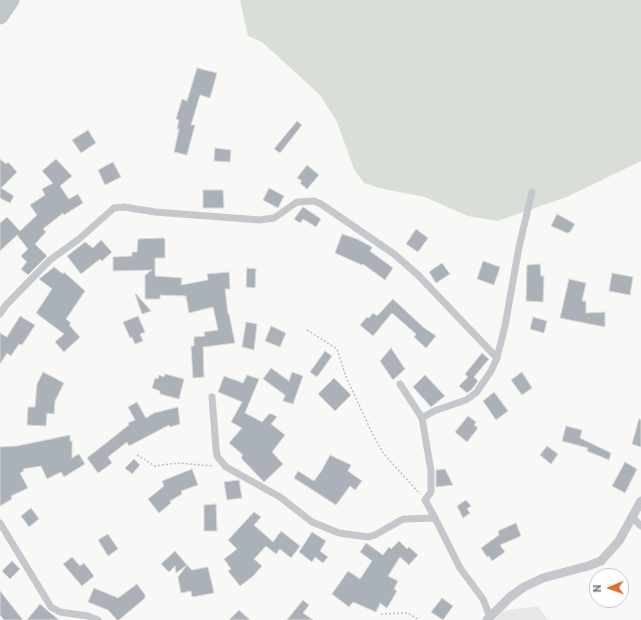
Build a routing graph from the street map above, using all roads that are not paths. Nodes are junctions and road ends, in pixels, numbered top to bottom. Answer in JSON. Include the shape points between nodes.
{"nodes":[{"id":1,"x":532,"y":192,"type":"dead end"},
{"id":2,"x":0,"y":314,"type":"edge"},
{"id":3,"x":496,"y":358,"type":"junction"},
{"id":4,"x":400,"y":384,"type":"dead end"},
{"id":5,"x":212,"y":396,"type":"dead end"},
{"id":6,"x":422,"y":418,"type":"junction"},
{"id":7,"x":641,"y":501,"type":"edge"},
{"id":8,"x":632,"y":517,"type":"junction"},
{"id":9,"x":435,"y":518,"type":"junction"},
{"id":10,"x":0,"y":523,"type":"edge"},
{"id":11,"x":641,"y":526,"type":"edge"},
{"id":12,"x":488,"y":619,"type":"edge"},
{"id":13,"x":98,"y":620,"type":"edge"}],
"edges":[{"from":1,"to":3,"type":"street","via":[[505,326]]},
{"from":2,"to":3,"type":"street","via":[[50,260],[114,208],[260,220],[274,218],[297,202],[314,201],[394,254],[418,275]]},
{"from":3,"to":6,"type":"street","via":[[491,371],[476,393],[466,400]]},
{"from":4,"to":6,"type":"street"},
{"from":5,"to":9,"type":"street","via":[[217,456],[226,467],[280,497],[312,522],[339,533],[368,537],[403,519]]},
{"from":6,"to":9,"type":"street","via":[[432,492],[425,500]]},
{"from":7,"to":8,"type":"street"},
{"from":8,"to":11,"type":"street"},
{"from":8,"to":12,"type":"street","via":[[612,550],[601,561],[534,581],[510,597]]},
{"from":9,"to":12,"type":"street","via":[[460,568],[483,599]]},
{"from":10,"to":13,"type":"street","via":[[52,607],[60,612]]}]}
